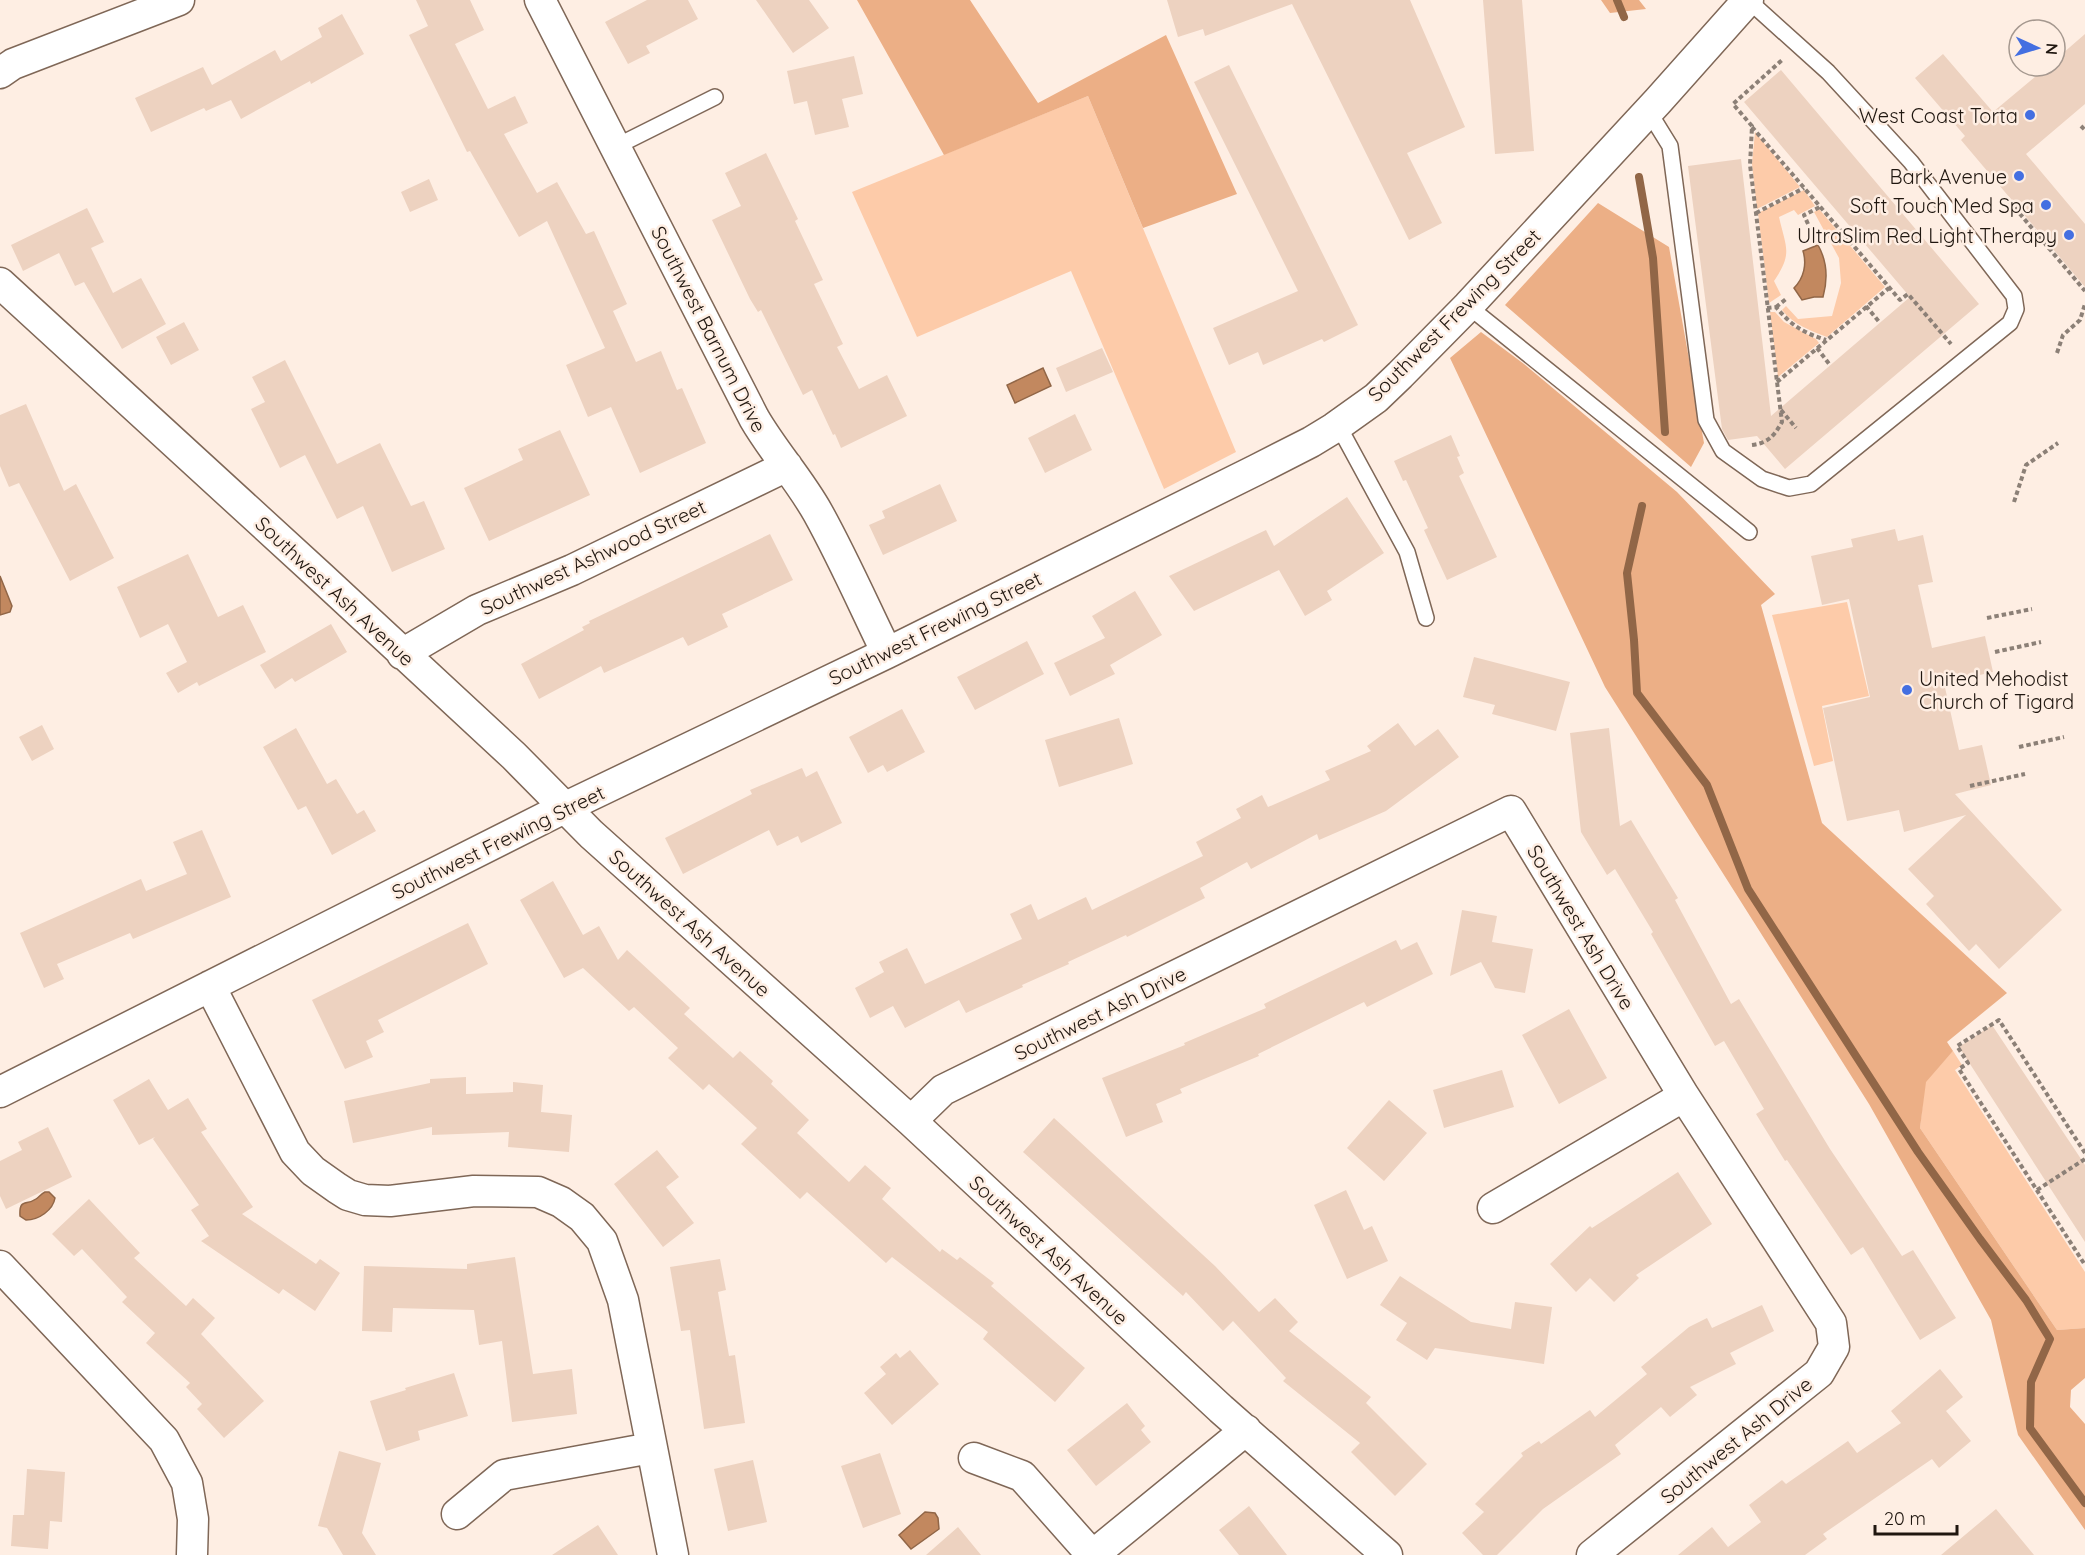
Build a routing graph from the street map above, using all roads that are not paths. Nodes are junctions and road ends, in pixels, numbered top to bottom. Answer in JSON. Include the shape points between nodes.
{"nodes":[{"id":1,"x":179,"y":0,"type":"edge"},
{"id":2,"x":540,"y":0,"type":"edge"},
{"id":3,"x":1748,"y":0,"type":"edge"},
{"id":4,"x":109,"y":12,"type":"edge"},
{"id":5,"x":0,"y":73,"type":"edge"},
{"id":6,"x":715,"y":97,"type":"dead end"},
{"id":7,"x":1648,"y":112,"type":"junction"},
{"id":8,"x":615,"y":147,"type":"junction"},
{"id":9,"x":0,"y":283,"type":"edge"},
{"id":10,"x":1468,"y":306,"type":"junction"},
{"id":11,"x":1338,"y":426,"type":"junction"},
{"id":12,"x":787,"y":466,"type":"junction"},
{"id":13,"x":1749,"y":531,"type":"dead end"},
{"id":14,"x":1426,"y":618,"type":"dead end"},
{"id":15,"x":887,"y":652,"type":"junction"},
{"id":16,"x":402,"y":654,"type":"junction"},
{"id":17,"x":566,"y":807,"type":"junction"},
{"id":18,"x":210,"y":986,"type":"junction"},
{"id":19,"x":0,"y":1092,"type":"edge"},
{"id":20,"x":1683,"y":1096,"type":"junction"},
{"id":21,"x":910,"y":1121,"type":"junction"},
{"id":22,"x":1493,"y":1208,"type":"dead end"},
{"id":23,"x":0,"y":1266,"type":"edge"},
{"id":24,"x":1246,"y":1430,"type":"junction"},
{"id":25,"x":651,"y":1448,"type":"junction"},
{"id":26,"x":974,"y":1458,"type":"dead end"},
{"id":27,"x":457,"y":1514,"type":"dead end"},
{"id":28,"x":192,"y":1555,"type":"edge"},
{"id":29,"x":673,"y":1555,"type":"edge"},
{"id":30,"x":1092,"y":1555,"type":"edge"},
{"id":31,"x":1387,"y":1555,"type":"edge"},
{"id":32,"x":1592,"y":1555,"type":"edge"}],
"edges":[{"from":1,"to":4,"type":"street"},
{"from":2,"to":8,"type":"street","name":"Southwest Barnum Drive"},
{"from":3,"to":7,"type":"street","name":"Southwest Frewing Street"},
{"from":3,"to":7,"type":"lane","via":[[1828,72],[1911,162],[2014,296],[2016,309],[2010,323],[1811,484],[1789,488],[1762,479],[1721,447],[1706,420],[1670,146]]},
{"from":4,"to":5,"type":"street"},
{"from":6,"to":8,"type":"lane"},
{"from":7,"to":10,"type":"street","name":"Southwest Frewing Street"},
{"from":8,"to":12,"type":"street","name":"Southwest Barnum Drive","via":[[754,418]]},
{"from":9,"to":16,"type":"street","name":"Southwest Ash Avenue"},
{"from":10,"to":11,"type":"street","name":"Southwest Frewing Street","via":[[1376,398]]},
{"from":10,"to":13,"type":"lane"},
{"from":11,"to":14,"type":"lane","via":[[1407,552]]},
{"from":11,"to":15,"type":"street","name":"Southwest Frewing Street"},
{"from":12,"to":15,"type":"street","name":"Southwest Barnum Drive","via":[[818,514]]},
{"from":12,"to":16,"type":"street","name":"Southwest Ashwood Street","via":[[572,570],[477,610]]},
{"from":15,"to":17,"type":"street","name":"Southwest Frewing Street"},
{"from":16,"to":17,"type":"street","name":"Southwest Ash Avenue"},
{"from":17,"to":18,"type":"street","name":"Southwest Frewing Street"},
{"from":17,"to":21,"type":"street","name":"Southwest Ash Avenue","via":[[591,834]]},
{"from":18,"to":19,"type":"street","name":"Southwest Frewing Street"},
{"from":18,"to":25,"type":"street","via":[[296,1152],[313,1171],[343,1191],[365,1200],[390,1201],[474,1191],[538,1192],[582,1217],[602,1241],[623,1300]]},
{"from":20,"to":21,"type":"street","name":"Southwest Ash Drive","via":[[1511,811],[944,1090]]},
{"from":20,"to":22,"type":"street"},
{"from":20,"to":32,"type":"street","name":"Southwest Ash Drive","via":[[1831,1323],[1834,1347],[1819,1373]]},
{"from":21,"to":24,"type":"street","name":"Southwest Ash Avenue"},
{"from":23,"to":28,"type":"street","via":[[164,1440],[187,1483],[193,1519]]},
{"from":24,"to":30,"type":"street"},
{"from":24,"to":31,"type":"street","name":"Southwest Ash Avenue"},
{"from":25,"to":27,"type":"street","via":[[504,1475]]},
{"from":25,"to":29,"type":"street"},
{"from":26,"to":30,"type":"street","via":[[1022,1476]]}]}
